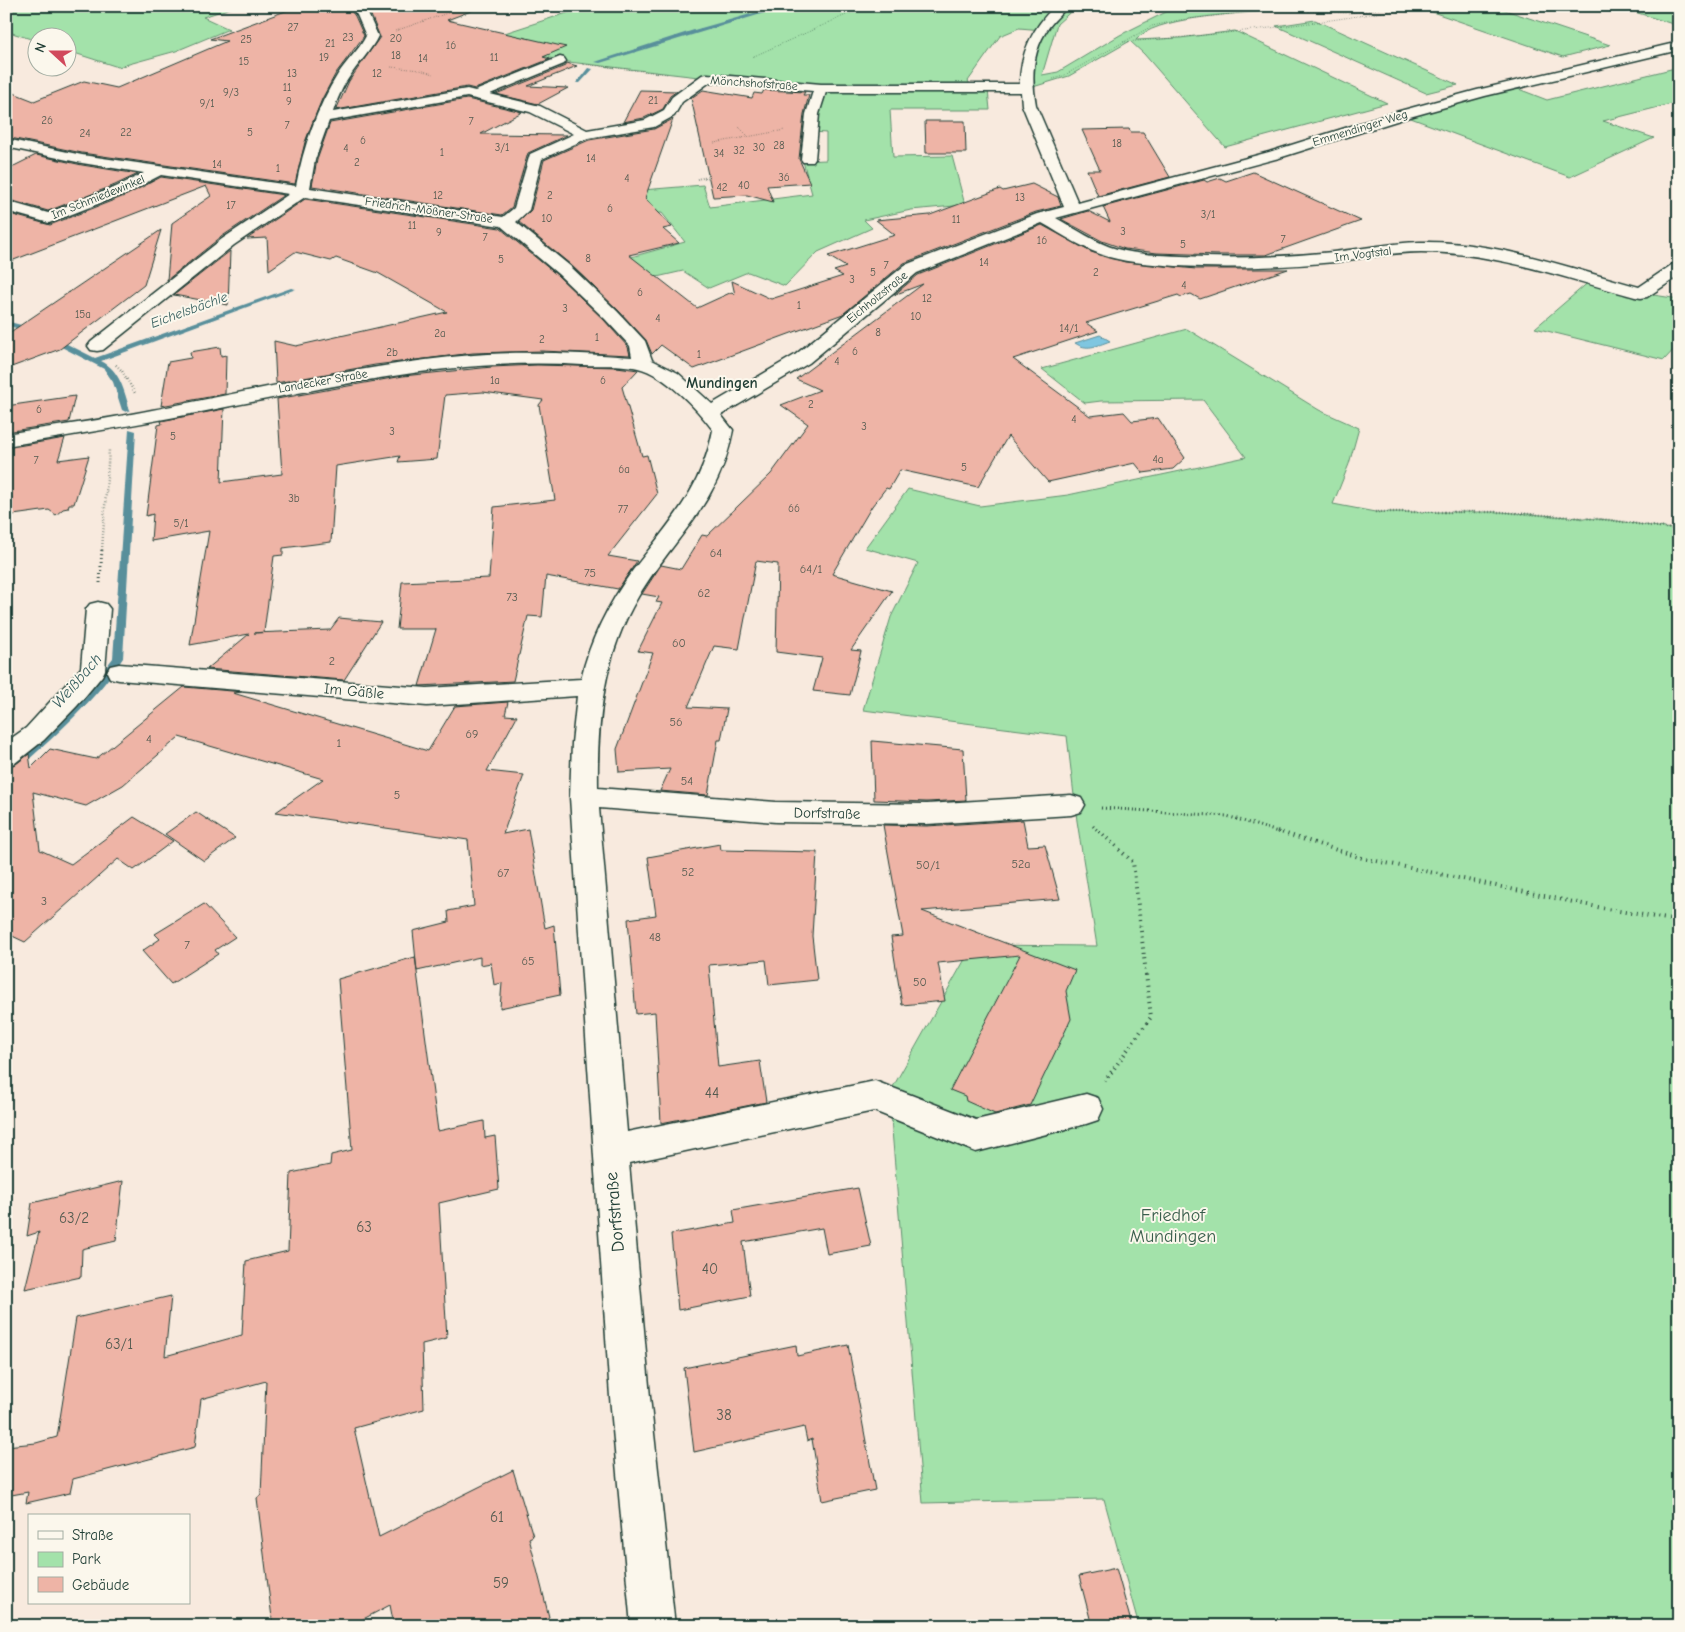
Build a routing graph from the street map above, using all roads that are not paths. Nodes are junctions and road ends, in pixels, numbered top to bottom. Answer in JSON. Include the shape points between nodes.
{"nodes":[{"id":1,"x":355,"y":6,"type":"edge"},
{"id":2,"x":1062,"y":6,"type":"edge"},
{"id":3,"x":1679,"y":46,"type":"edge"},
{"id":4,"x":560,"y":61,"type":"road end"},
{"id":5,"x":822,"y":88,"type":"junction"},
{"id":6,"x":1025,"y":88,"type":"junction"},
{"id":7,"x":479,"y":94,"type":"junction"},
{"id":8,"x":324,"y":118,"type":"junction"},
{"id":9,"x":585,"y":134,"type":"junction"},
{"id":10,"x":6,"y":143,"type":"edge"},
{"id":11,"x":808,"y":159,"type":"dead end"},
{"id":12,"x":160,"y":170,"type":"junction"},
{"id":13,"x":302,"y":192,"type":"junction"},
{"id":14,"x":6,"y":206,"type":"edge"},
{"id":15,"x":1073,"y":209,"type":"junction"},
{"id":16,"x":1043,"y":218,"type":"junction"},
{"id":17,"x":506,"y":222,"type":"junction"},
{"id":18,"x":1679,"y":268,"type":"edge"},
{"id":19,"x":97,"y":346,"type":"dead end"},
{"id":20,"x":643,"y":363,"type":"junction"},
{"id":21,"x":710,"y":413,"type":"junction"},
{"id":22,"x":6,"y":440,"type":"edge"},
{"id":23,"x":98,"y":609,"type":"road end"},
{"id":24,"x":119,"y":672,"type":"dead end"},
{"id":25,"x":590,"y":687,"type":"junction"},
{"id":26,"x":6,"y":756,"type":"edge"},
{"id":27,"x":584,"y":797,"type":"junction"},
{"id":28,"x":1071,"y":805,"type":"road end"},
{"id":29,"x":1086,"y":1109,"type":"road end"},
{"id":30,"x":610,"y":1151,"type":"junction"},
{"id":31,"x":653,"y":1626,"type":"edge"}],
"edges":[{"from":1,"to":8,"type":"street","via":[[372,36],[345,73]]},
{"from":2,"to":6,"type":"street","via":[[1049,17],[1030,49]]},
{"from":3,"to":15,"type":"street","name":"Emmendinger Weg","via":[[1482,93]]},
{"from":4,"to":7,"type":"street"},
{"from":5,"to":6,"type":"street","name":"Mönchshofstraße"},
{"from":5,"to":9,"type":"street","name":"Mönchshofstraße","via":[[707,78],[677,100],[669,113],[649,124]]},
{"from":5,"to":11,"type":"street","name":"Mönchshofstraße","via":[[814,104]]},
{"from":6,"to":15,"type":"street","via":[[1029,105]]},
{"from":7,"to":8,"type":"street","via":[[446,96]]},
{"from":7,"to":9,"type":"street","via":[[536,109]]},
{"from":8,"to":13,"type":"street","via":[[308,160]]},
{"from":9,"to":17,"type":"street","name":"Mönchshofstraße","via":[[535,157],[521,210]]},
{"from":10,"to":12,"type":"street","name":"Friedrich-Mößner-Straße","via":[[82,159]]},
{"from":12,"to":13,"type":"street","name":"Friedrich-Mößner-Straße"},
{"from":12,"to":14,"type":"street","name":"Im Schmiedewinkel","via":[[121,190],[49,218]]},
{"from":13,"to":17,"type":"street","name":"Friedrich-Mößner-Straße"},
{"from":13,"to":19,"type":"street","via":[[228,242]]},
{"from":15,"to":16,"type":"street","name":"Emmendinger Weg"},
{"from":16,"to":18,"type":"street","name":"Im Vogtstal","via":[[1112,253],[1169,262],[1258,262],[1332,258],[1412,248],[1460,249],[1509,257],[1641,293]]},
{"from":16,"to":21,"type":"street","name":"Eichholzstraße","via":[[912,269],[802,359]]},
{"from":17,"to":20,"type":"street","name":"Friedrich-Mößner-Straße","via":[[564,270],[611,315],[639,345]]},
{"from":20,"to":21,"type":"street","via":[[671,377]]},
{"from":20,"to":22,"type":"street","name":"Landecker Straße","via":[[560,358],[452,362],[368,373],[149,417]]},
{"from":21,"to":25,"type":"street","name":"Dorfstraße","via":[[724,430],[710,477],[628,595],[607,632]]},
{"from":23,"to":26,"type":"street","via":[[93,670],[35,734]]},
{"from":24,"to":25,"type":"street","name":"Im Gäßle","via":[[427,697]]},
{"from":25,"to":27,"type":"street","name":"Dorfstraße","via":[[584,739]]},
{"from":27,"to":28,"type":"street","name":"Dorfstraße","via":[[776,812],[927,814]]},
{"from":27,"to":30,"type":"street","name":"Dorfstraße"},
{"from":29,"to":30,"type":"street","via":[[976,1136],[876,1096]]},
{"from":30,"to":31,"type":"street","name":"Dorfstraße"}]}
